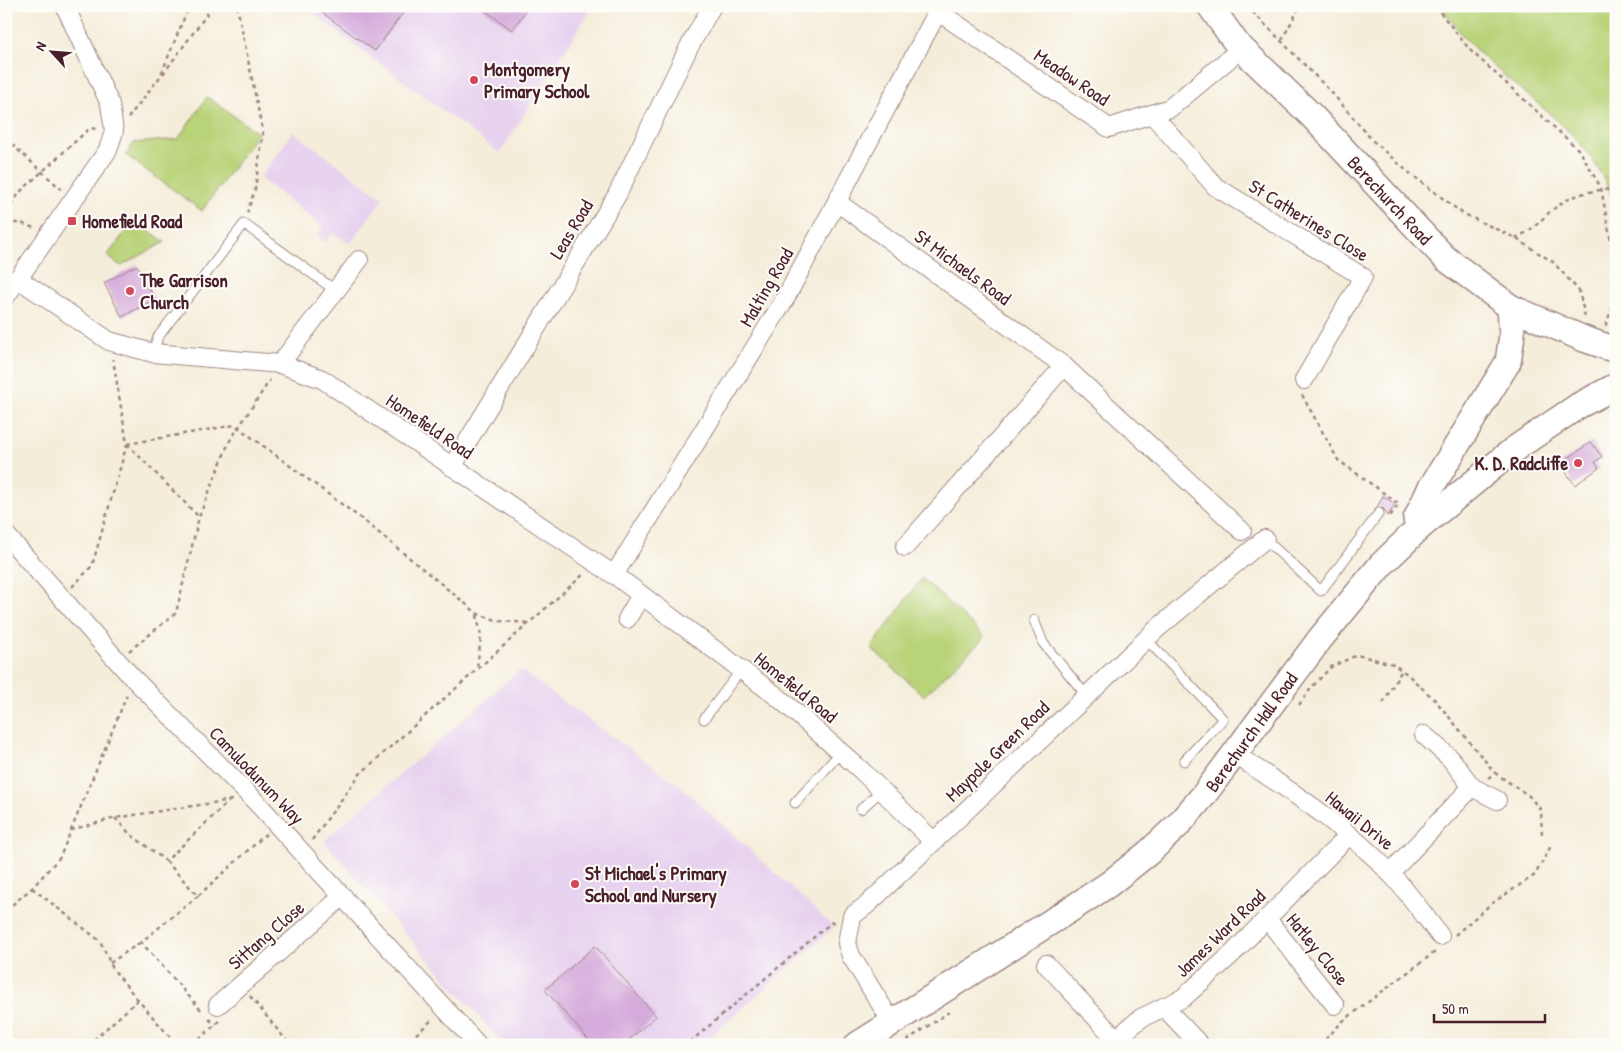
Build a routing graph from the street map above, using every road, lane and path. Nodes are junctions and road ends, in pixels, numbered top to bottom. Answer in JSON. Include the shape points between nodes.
{"nodes":[{"id":1,"x":65,"y":6,"type":"edge"},
{"id":2,"x":213,"y":6,"type":"edge"},
{"id":3,"x":237,"y":6,"type":"edge"},
{"id":4,"x":712,"y":6,"type":"edge"},
{"id":5,"x":1210,"y":6,"type":"edge"},
{"id":6,"x":1247,"y":6,"type":"edge"},
{"id":7,"x":1300,"y":6,"type":"edge"},
{"id":8,"x":1436,"y":6,"type":"edge"},
{"id":9,"x":934,"y":9,"type":"edge"},
{"id":10,"x":1281,"y":40,"type":"junction"},
{"id":11,"x":1242,"y":48,"type":"junction"},
{"id":12,"x":160,"y":78,"type":"dead end"},
{"id":13,"x":1152,"y":114,"type":"junction"},
{"id":14,"x":6,"y":139,"type":"edge"},
{"id":15,"x":1602,"y":189,"type":"junction"},
{"id":16,"x":1616,"y":190,"type":"edge"},
{"id":17,"x":73,"y":200,"type":"junction"},
{"id":18,"x":837,"y":202,"type":"junction"},
{"id":19,"x":6,"y":223,"type":"edge"},
{"id":20,"x":244,"y":224,"type":"junction"},
{"id":21,"x":47,"y":236,"type":"junction"},
{"id":22,"x":1515,"y":238,"type":"junction"},
{"id":23,"x":1616,"y":259,"type":"edge"},
{"id":24,"x":359,"y":260,"type":"dead end"},
{"id":25,"x":1612,"y":263,"type":"junction"},
{"id":26,"x":17,"y":278,"type":"junction"},
{"id":27,"x":336,"y":291,"type":"junction"},
{"id":28,"x":6,"y":296,"type":"edge"},
{"id":29,"x":1510,"y":307,"type":"junction"},
{"id":30,"x":115,"y":342,"type":"junction"},
{"id":31,"x":1600,"y":345,"type":"edge"},
{"id":32,"x":152,"y":353,"type":"junction"},
{"id":33,"x":280,"y":364,"type":"junction"},
{"id":34,"x":1064,"y":366,"type":"junction"},
{"id":35,"x":1616,"y":378,"type":"edge"},
{"id":36,"x":1304,"y":380,"type":"joint"},
{"id":37,"x":1616,"y":386,"type":"edge"},
{"id":38,"x":239,"y":428,"type":"junction"},
{"id":39,"x":126,"y":444,"type":"junction"},
{"id":40,"x":452,"y":467,"type":"junction"},
{"id":41,"x":1379,"y":514,"type":"joint"},
{"id":42,"x":199,"y":517,"type":"junction"},
{"id":43,"x":1419,"y":528,"type":"junction"},
{"id":44,"x":1242,"y":531,"type":"dead end"},
{"id":45,"x":6,"y":535,"type":"edge"},
{"id":46,"x":1265,"y":539,"type":"joint"},
{"id":47,"x":905,"y":547,"type":"dead end"},
{"id":48,"x":595,"y":562,"type":"junction"},
{"id":49,"x":617,"y":577,"type":"junction"},
{"id":50,"x":641,"y":595,"type":"junction"},
{"id":51,"x":62,"y":597,"type":"junction"},
{"id":52,"x":476,"y":613,"type":"junction"},
{"id":53,"x":627,"y":619,"type":"dead end"},
{"id":54,"x":1034,"y":620,"type":"dead end"},
{"id":55,"x":529,"y":623,"type":"junction"},
{"id":56,"x":1146,"y":639,"type":"junction"},
{"id":57,"x":128,"y":652,"type":"dead end"},
{"id":58,"x":476,"y":670,"type":"junction"},
{"id":59,"x":741,"y":670,"type":"junction"},
{"id":60,"x":1402,"y":670,"type":"junction"},
{"id":61,"x":130,"y":675,"type":"junction"},
{"id":62,"x":1086,"y":695,"type":"junction"},
{"id":63,"x":1383,"y":703,"type":"dead end"},
{"id":64,"x":1299,"y":705,"type":"dead end"},
{"id":65,"x":704,"y":719,"type":"dead end"},
{"id":66,"x":1424,"y":736,"type":"dead end"},
{"id":67,"x":841,"y":752,"type":"junction"},
{"id":68,"x":1236,"y":755,"type":"junction"},
{"id":69,"x":1184,"y":761,"type":"dead end"},
{"id":70,"x":1495,"y":773,"type":"junction"},
{"id":71,"x":1474,"y":788,"type":"junction"},
{"id":72,"x":882,"y":790,"type":"junction"},
{"id":73,"x":250,"y":796,"type":"junction"},
{"id":74,"x":231,"y":800,"type":"junction"},
{"id":75,"x":1497,"y":800,"type":"dead end"},
{"id":76,"x":795,"y":804,"type":"dead end"},
{"id":77,"x":860,"y":809,"type":"dead end"},
{"id":78,"x":115,"y":818,"type":"junction"},
{"id":79,"x":277,"y":824,"type":"junction"},
{"id":80,"x":72,"y":830,"type":"junction"},
{"id":81,"x":1349,"y":835,"type":"junction"},
{"id":82,"x":1542,"y":836,"type":"dead end"},
{"id":83,"x":933,"y":841,"type":"junction"},
{"id":84,"x":308,"y":846,"type":"dead end"},
{"id":85,"x":166,"y":861,"type":"junction"},
{"id":86,"x":1390,"y":873,"type":"junction"},
{"id":87,"x":32,"y":888,"type":"junction"},
{"id":88,"x":198,"y":896,"type":"junction"},
{"id":89,"x":343,"y":896,"type":"junction"},
{"id":90,"x":6,"y":910,"type":"edge"},
{"id":91,"x":1267,"y":919,"type":"junction"},
{"id":92,"x":849,"y":926,"type":"junction"},
{"id":93,"x":1440,"y":936,"type":"dead end"},
{"id":94,"x":141,"y":942,"type":"junction"},
{"id":95,"x":110,"y":963,"type":"junction"},
{"id":96,"x":1046,"y":964,"type":"dead end"},
{"id":97,"x":241,"y":985,"type":"junction"},
{"id":98,"x":138,"y":1000,"type":"junction"},
{"id":99,"x":218,"y":1005,"type":"joint"},
{"id":100,"x":1336,"y":1005,"type":"dead end"},
{"id":101,"x":1164,"y":1007,"type":"junction"},
{"id":102,"x":445,"y":1008,"type":"junction"},
{"id":103,"x":893,"y":1024,"type":"junction"},
{"id":104,"x":215,"y":1025,"type":"junction"},
{"id":105,"x":690,"y":1042,"type":"dead end"},
{"id":106,"x":1113,"y":1042,"type":"edge"},
{"id":107,"x":88,"y":1045,"type":"edge"},
{"id":108,"x":177,"y":1045,"type":"edge"},
{"id":109,"x":193,"y":1045,"type":"edge"},
{"id":110,"x":290,"y":1045,"type":"edge"},
{"id":111,"x":404,"y":1045,"type":"edge"},
{"id":112,"x":478,"y":1045,"type":"edge"},
{"id":113,"x":857,"y":1045,"type":"edge"},
{"id":114,"x":1200,"y":1045,"type":"edge"}],
"edges":[{"from":1,"to":17,"type":"street","via":[[110,104],[114,131],[108,150]]},
{"from":2,"to":12,"type":"path"},
{"from":3,"to":20,"type":"path","via":[[263,133],[255,189]]},
{"from":4,"to":40,"type":"street","name":"Leas Road","via":[[688,48],[617,195]]},
{"from":5,"to":11,"type":"street","name":"Berechurch Road"},
{"from":6,"to":10,"type":"path"},
{"from":7,"to":10,"type":"path"},
{"from":8,"to":15,"type":"path","via":[[1470,50],[1580,150]]},
{"from":9,"to":13,"type":"street","name":"Meadow Road","via":[[1109,128]]},
{"from":9,"to":18,"type":"street","name":"Malting Road"},
{"from":10,"to":22,"type":"path","via":[[1373,141],[1406,171],[1462,213]]},
{"from":11,"to":13,"type":"street","name":"Meadow Road","via":[[1170,108]]},
{"from":11,"to":29,"type":"street","name":"Berechurch Road","via":[[1311,115],[1444,258]]},
{"from":13,"to":36,"type":"street","name":"St Catherines Close","via":[[1216,187],[1363,277]]},
{"from":14,"to":17,"type":"path"},
{"from":15,"to":16,"type":"path"},
{"from":15,"to":22,"type":"path","via":[[1559,205],[1534,229]]},
{"from":15,"to":25,"type":"path","via":[[1608,214]]},
{"from":17,"to":21,"type":"street"},
{"from":18,"to":34,"type":"street","name":"St Michaels Road"},
{"from":18,"to":49,"type":"street","name":"Malting Road","via":[[785,299]]},
{"from":19,"to":21,"type":"path","via":[[22,223]]},
{"from":20,"to":27,"type":"lane"},
{"from":20,"to":32,"type":"lane","via":[[158,337]]},
{"from":21,"to":26,"type":"street"},
{"from":22,"to":31,"type":"path","via":[[1552,262],[1579,291],[1586,324]]},
{"from":23,"to":25,"type":"path"},
{"from":24,"to":27,"type":"street"},
{"from":25,"to":31,"type":"path","via":[[1613,306]]},
{"from":26,"to":28,"type":"street"},
{"from":26,"to":30,"type":"street","name":"Homefield Road"},
{"from":27,"to":33,"type":"street"},
{"from":29,"to":31,"type":"street","name":"Berechurch Road"},
{"from":29,"to":43,"type":"street","via":[[1512,335],[1508,362],[1430,489],[1416,519]]},
{"from":30,"to":32,"type":"street","name":"Homefield Road"},
{"from":30,"to":39,"type":"path","via":[[113,356]]},
{"from":31,"to":35,"type":"street"},
{"from":32,"to":33,"type":"street","name":"Homefield Road"},
{"from":33,"to":38,"type":"path"},
{"from":33,"to":40,"type":"street","name":"Homefield Road","via":[[322,379]]},
{"from":34,"to":44,"type":"street","name":"St Michaels Road"},
{"from":34,"to":47,"type":"street"},
{"from":36,"to":41,"type":"path","via":[[1297,385],[1338,460],[1399,504],[1389,518]]},
{"from":37,"to":43,"type":"street","name":"Berechurch Hall Road","via":[[1578,406],[1513,450]]},
{"from":38,"to":39,"type":"path","via":[[234,425]]},
{"from":38,"to":42,"type":"path","via":[[229,442]]},
{"from":38,"to":52,"type":"path","via":[[363,520]]},
{"from":39,"to":42,"type":"path"},
{"from":39,"to":51,"type":"path","via":[[92,566]]},
{"from":40,"to":48,"type":"street","name":"Homefield Road"},
{"from":41,"to":46,"type":"lane","via":[[1322,591]]},
{"from":42,"to":57,"type":"path","via":[[176,614]]},
{"from":43,"to":68,"type":"street","name":"Berechurch Hall Road","via":[[1381,565],[1344,609]]},
{"from":45,"to":51,"type":"street","name":"Camulodunum Way"},
{"from":46,"to":56,"type":"street","name":"Maypole Green Road"},
{"from":48,"to":49,"type":"street","name":"Homefield Road"},
{"from":48,"to":55,"type":"path"},
{"from":49,"to":50,"type":"street","name":"Homefield Road"},
{"from":50,"to":53,"type":"street"},
{"from":50,"to":59,"type":"street","name":"Homefield Road"},
{"from":51,"to":61,"type":"street","name":"Camulodunum Way"},
{"from":52,"to":55,"type":"path","via":[[499,620]]},
{"from":52,"to":58,"type":"path","via":[[481,636]]},
{"from":54,"to":62,"type":"lane","via":[[1043,643]]},
{"from":55,"to":58,"type":"path"},
{"from":56,"to":62,"type":"street","name":"Maypole Green Road"},
{"from":56,"to":69,"type":"lane","via":[[1222,719]]},
{"from":58,"to":84,"type":"path","via":[[360,774]]},
{"from":59,"to":65,"type":"lane"},
{"from":59,"to":67,"type":"street","name":"Homefield Road","via":[[780,698]]},
{"from":60,"to":63,"type":"path"},
{"from":60,"to":64,"type":"path","via":[[1393,664],[1358,655],[1331,667]]},
{"from":60,"to":70,"type":"path","via":[[1436,701]]},
{"from":61,"to":73,"type":"street","name":"Camulodunum Way"},
{"from":61,"to":80,"type":"path","via":[[127,695]]},
{"from":62,"to":83,"type":"street","name":"Maypole Green Road"},
{"from":66,"to":71,"type":"street","via":[[1451,759]]},
{"from":67,"to":72,"type":"street","name":"Homefield Road"},
{"from":67,"to":76,"type":"lane"},
{"from":68,"to":81,"type":"street","name":"Hawaii Drive"},
{"from":68,"to":103,"type":"street","name":"Berechurch Hall Road","via":[[1178,825],[1109,884]]},
{"from":70,"to":71,"type":"path"},
{"from":70,"to":82,"type":"path","via":[[1536,802],[1541,810]]},
{"from":71,"to":75,"type":"street"},
{"from":71,"to":86,"type":"street"},
{"from":72,"to":77,"type":"lane"},
{"from":72,"to":83,"type":"street","name":"Homefield Road"},
{"from":73,"to":74,"type":"path"},
{"from":73,"to":79,"type":"street","name":"Camulodunum Way"},
{"from":74,"to":78,"type":"path"},
{"from":74,"to":85,"type":"path"},
{"from":78,"to":80,"type":"path"},
{"from":78,"to":85,"type":"path","via":[[130,834]]},
{"from":79,"to":88,"type":"path"},
{"from":79,"to":89,"type":"street","name":"Camulodunum Way"},
{"from":80,"to":87,"type":"path","via":[[60,857]]},
{"from":81,"to":86,"type":"street","name":"Hawaii Drive"},
{"from":81,"to":91,"type":"street","name":"James Ward Road"},
{"from":83,"to":92,"type":"street","name":"Maypole Green Road","via":[[852,916]]},
{"from":85,"to":88,"type":"path"},
{"from":86,"to":93,"type":"street","name":"Hawaii Drive"},
{"from":87,"to":90,"type":"path"},
{"from":87,"to":95,"type":"path","via":[[100,941]]},
{"from":88,"to":94,"type":"path"},
{"from":89,"to":97,"type":"street","name":"Sittang Close"},
{"from":89,"to":102,"type":"street","name":"Camulodunum Way"},
{"from":91,"to":100,"type":"street","name":"Hatley Close"},
{"from":91,"to":101,"type":"street","name":"James Ward Road","via":[[1183,998]]},
{"from":92,"to":103,"type":"street","via":[[847,943],[851,956]]},
{"from":92,"to":105,"type":"path","via":[[832,922]]},
{"from":94,"to":95,"type":"path"},
{"from":94,"to":104,"type":"path"},
{"from":95,"to":98,"type":"path"},
{"from":96,"to":106,"type":"street"},
{"from":97,"to":99,"type":"street","name":"Sittang Close"},
{"from":97,"to":110,"type":"path"},
{"from":98,"to":107,"type":"path"},
{"from":98,"to":108,"type":"path"},
{"from":99,"to":104,"type":"path","via":[[224,1017]]},
{"from":101,"to":106,"type":"street","name":"James Ward Road","via":[[1141,1018]]},
{"from":101,"to":114,"type":"street"},
{"from":102,"to":111,"type":"path"},
{"from":102,"to":112,"type":"street","name":"Camulodunum Way"},
{"from":103,"to":113,"type":"street","name":"Berechurch Hall Road"},
{"from":104,"to":109,"type":"path"}]}
